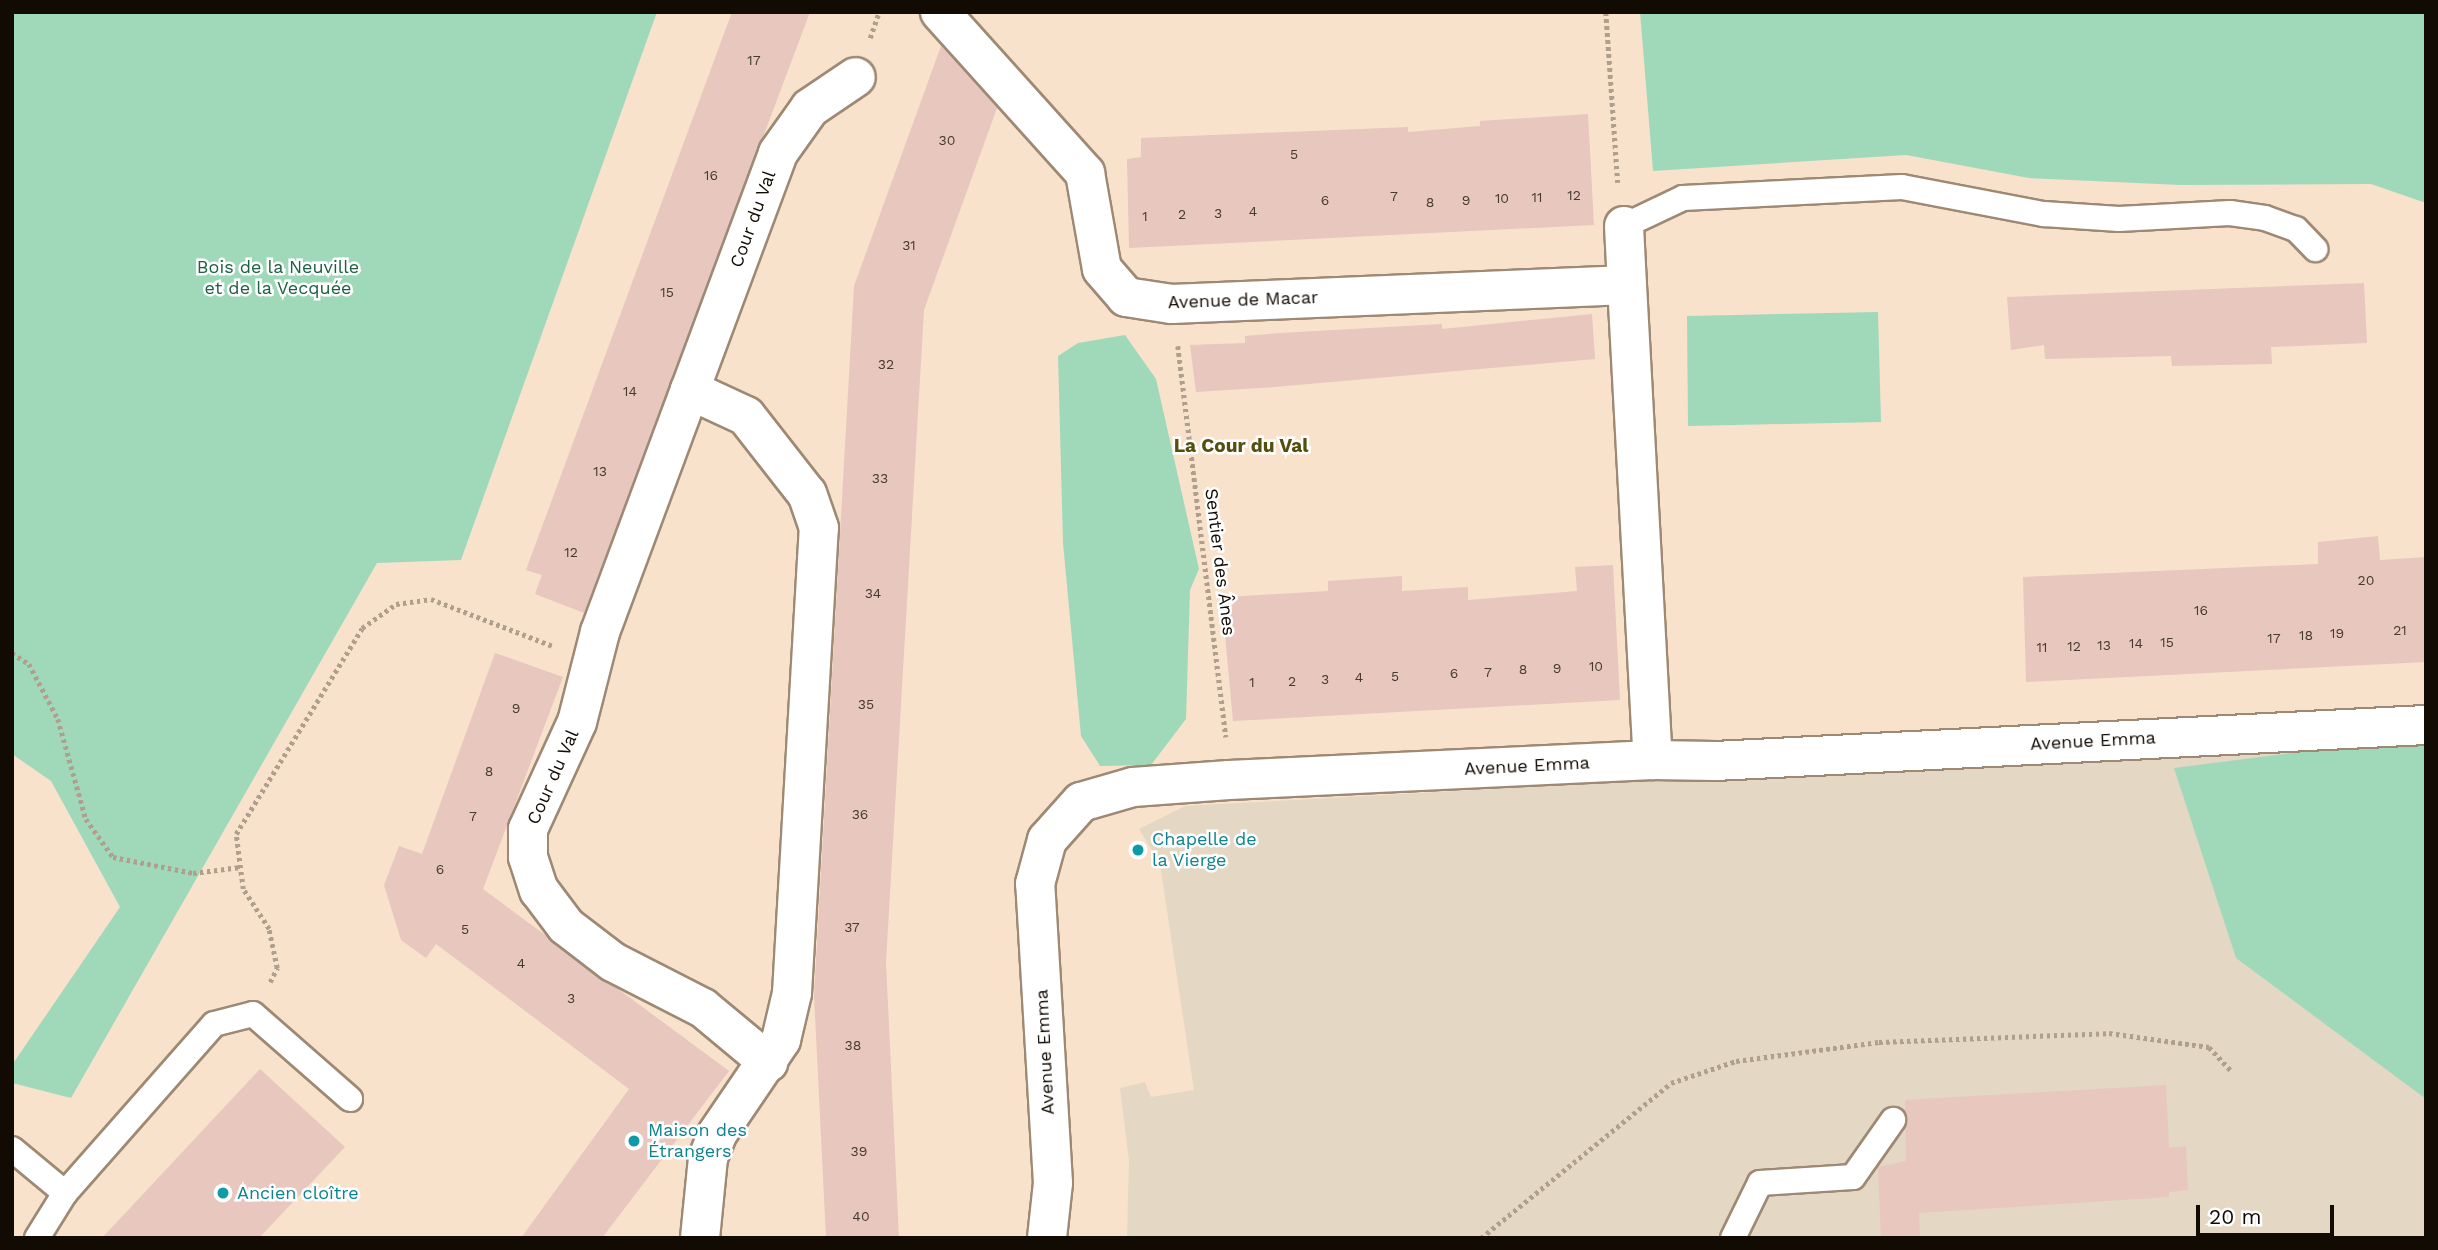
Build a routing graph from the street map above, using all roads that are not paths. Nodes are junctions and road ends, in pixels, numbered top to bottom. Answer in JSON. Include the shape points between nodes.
{"nodes":[{"id":1,"x":940,"y":12,"type":"edge"},
{"id":2,"x":856,"y":77,"type":"dead end"},
{"id":3,"x":1624,"y":226,"type":"joint"},
{"id":4,"x":2315,"y":249,"type":"dead end"},
{"id":5,"x":1627,"y":285,"type":"junction"},
{"id":6,"x":690,"y":390,"type":"junction"},
{"id":7,"x":2426,"y":725,"type":"edge"},
{"id":8,"x":1653,"y":760,"type":"junction"},
{"id":9,"x":768,"y":1062,"type":"junction"},
{"id":10,"x":351,"y":1100,"type":"dead end"},
{"id":11,"x":1893,"y":1120,"type":"dead end"},
{"id":12,"x":12,"y":1149,"type":"edge"},
{"id":13,"x":65,"y":1193,"type":"junction"},
{"id":14,"x":37,"y":1238,"type":"edge"},
{"id":15,"x":700,"y":1238,"type":"edge"},
{"id":16,"x":1047,"y":1238,"type":"edge"},
{"id":17,"x":1734,"y":1238,"type":"edge"}],
"edges":[{"from":1,"to":5,"type":"street","name":"Avenue de Macar","via":[[1085,173],[1102,269],[1126,297],[1172,304]]},
{"from":2,"to":6,"type":"street","name":"Cour du Val","via":[[810,108],[778,153]]},
{"from":3,"to":4,"type":"lane","via":[[1684,198],[1902,187],[2044,214],[2119,219],[2230,213],[2253,216],[2296,229]]},
{"from":3,"to":5,"type":"street"},
{"from":5,"to":8,"type":"street"},
{"from":6,"to":9,"type":"street","via":[[746,416],[807,494],[819,528],[793,993],[781,1040]]},
{"from":6,"to":9,"type":"street","name":"Cour du Val","via":[[610,602],[574,729],[528,829],[531,875],[566,926],[613,962],[703,1008]]},
{"from":7,"to":8,"type":"street","name":"Avenue Emma","via":[[1715,761]]},
{"from":8,"to":16,"type":"street","name":"Avenue Emma","via":[[1133,787],[1081,802],[1047,840],[1035,884],[1054,1184]]},
{"from":9,"to":15,"type":"street","via":[[717,1134],[708,1158]]},
{"from":10,"to":13,"type":"lane","via":[[253,1014],[214,1024]]},
{"from":11,"to":17,"type":"lane","via":[[1853,1177],[1760,1183]]},
{"from":12,"to":13,"type":"lane"},
{"from":13,"to":14,"type":"lane"}]}
